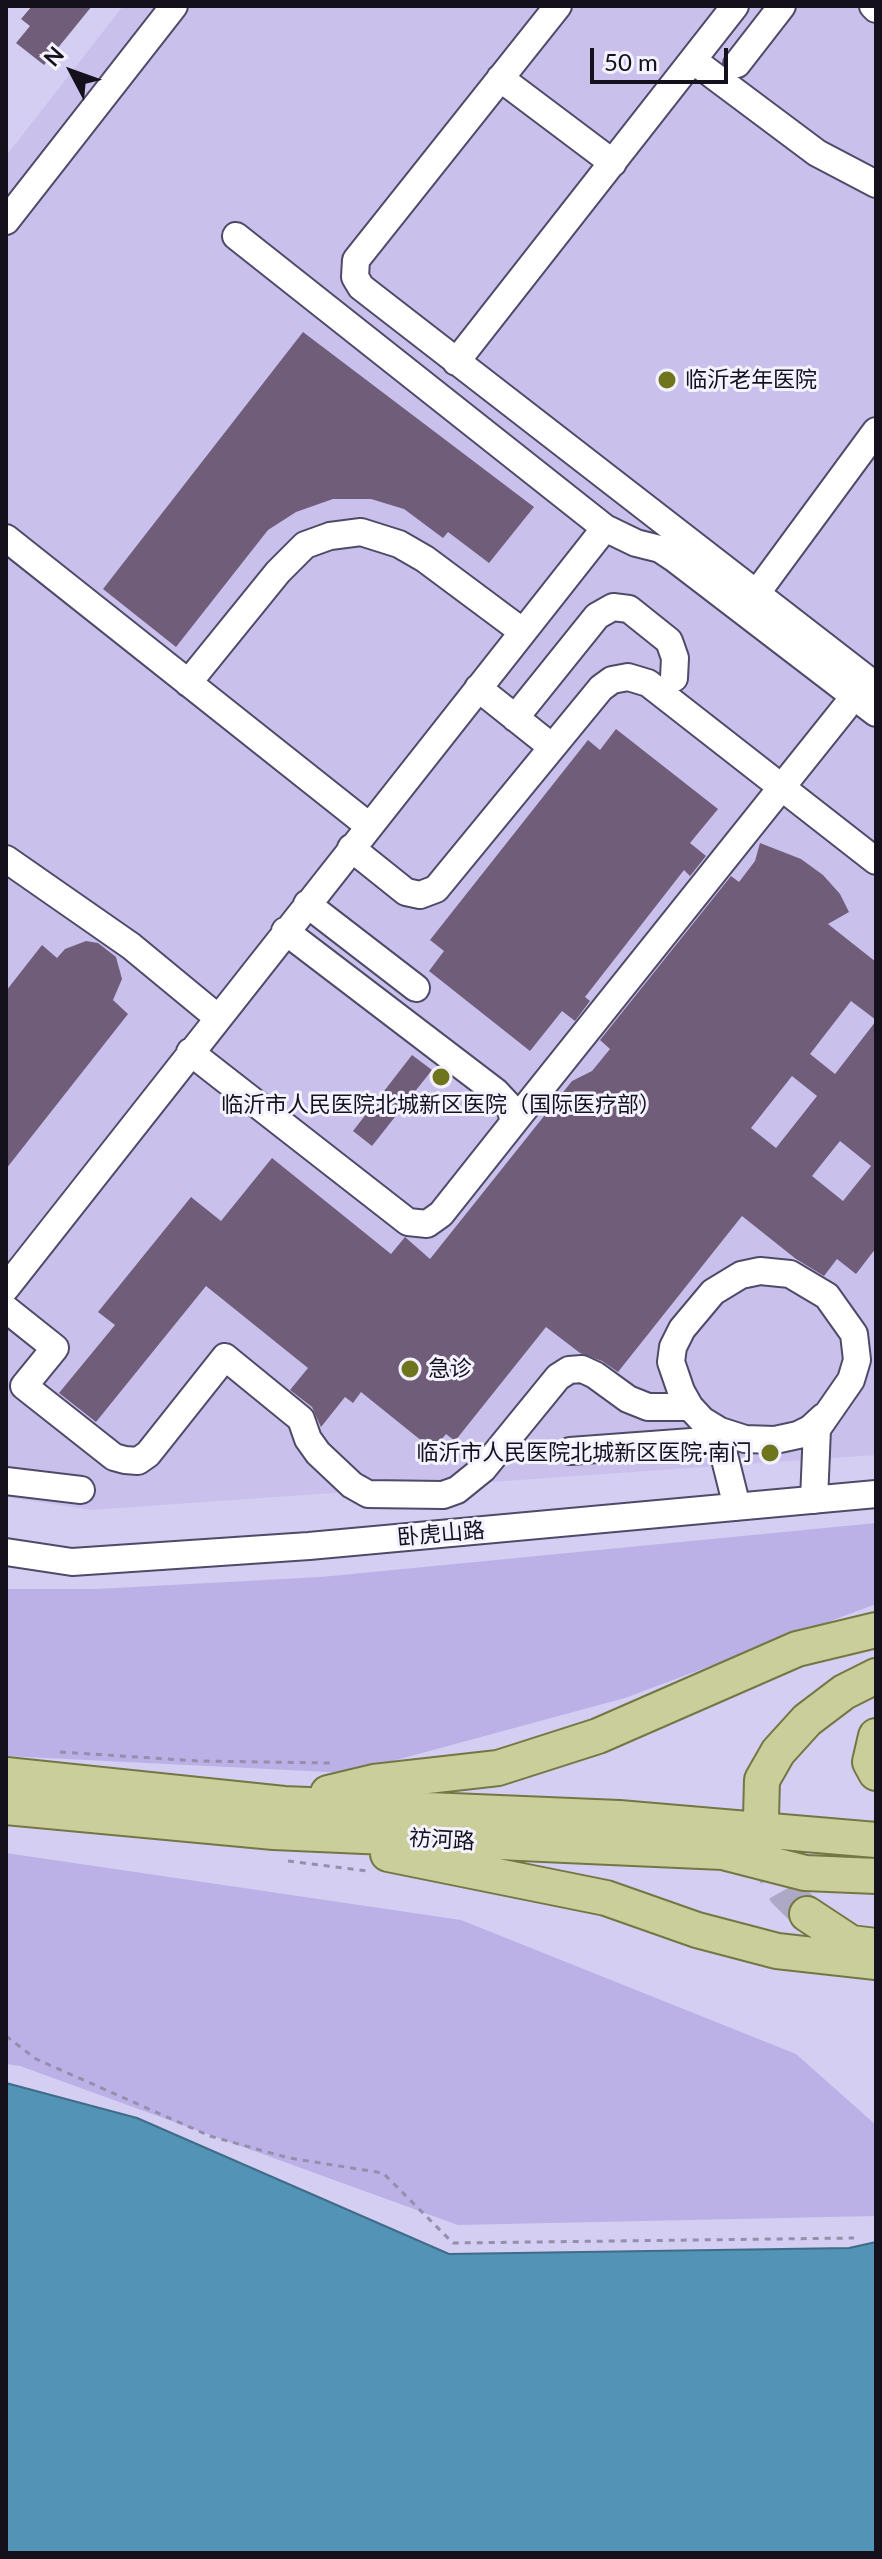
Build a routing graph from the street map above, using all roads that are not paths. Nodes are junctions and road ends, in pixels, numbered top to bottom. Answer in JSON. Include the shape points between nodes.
{"nodes":[{"id":1,"x":174,"y":6,"type":"edge"},
{"id":2,"x":558,"y":6,"type":"edge"},
{"id":3,"x":735,"y":6,"type":"edge"},
{"id":4,"x":782,"y":6,"type":"edge"},
{"id":5,"x":694,"y":61,"type":"junction"},
{"id":6,"x":737,"y":64,"type":"dead end"},
{"id":7,"x":500,"y":78,"type":"junction"},
{"id":8,"x":613,"y":163,"type":"junction"},
{"id":9,"x":876,"y":184,"type":"edge"},
{"id":10,"x":6,"y":221,"type":"edge"},
{"id":11,"x":236,"y":236,"type":"dead end"},
{"id":12,"x":456,"y":362,"type":"junction"},
{"id":13,"x":876,"y":431,"type":"edge"},
{"id":14,"x":605,"y":528,"type":"junction"},
{"id":15,"x":6,"y":538,"type":"edge"},
{"id":16,"x":636,"y":543,"type":"junction"},
{"id":17,"x":756,"y":594,"type":"junction"},
{"id":18,"x":523,"y":632,"type":"junction"},
{"id":19,"x":674,"y":678,"type":"dead end"},
{"id":20,"x":188,"y":683,"type":"junction"},
{"id":21,"x":876,"y":686,"type":"edge"},
{"id":22,"x":478,"y":688,"type":"junction"},
{"id":23,"x":845,"y":708,"type":"junction"},
{"id":24,"x":876,"y":713,"type":"edge"},
{"id":25,"x":515,"y":718,"type":"junction"},
{"id":26,"x":876,"y":732,"type":"edge"},
{"id":27,"x":552,"y":747,"type":"junction"},
{"id":28,"x":782,"y":786,"type":"junction"},
{"id":29,"x":369,"y":826,"type":"junction"},
{"id":30,"x":351,"y":848,"type":"junction"},
{"id":31,"x":6,"y":859,"type":"edge"},
{"id":32,"x":876,"y":861,"type":"edge"},
{"id":33,"x":307,"y":904,"type":"junction"},
{"id":34,"x":285,"y":931,"type":"junction"},
{"id":35,"x":416,"y":988,"type":"dead end"},
{"id":36,"x":217,"y":1017,"type":"junction"},
{"id":37,"x":190,"y":1052,"type":"junction"},
{"id":38,"x":514,"y":1122,"type":"junction"},
{"id":39,"x":6,"y":1288,"type":"edge"},
{"id":40,"x":6,"y":1309,"type":"edge"},
{"id":41,"x":867,"y":1358,"type":"edge"},
{"id":42,"x":15,"y":1395,"type":"edge"},
{"id":43,"x":690,"y":1407,"type":"junction"},
{"id":44,"x":823,"y":1417,"type":"junction"},
{"id":45,"x":570,"y":1451,"type":"dead end"},
{"id":46,"x":6,"y":1481,"type":"edge"},
{"id":47,"x":81,"y":1490,"type":"dead end"},
{"id":48,"x":876,"y":1494,"type":"edge"},
{"id":49,"x":814,"y":1500,"type":"junction"},
{"id":50,"x":737,"y":1507,"type":"junction"},
{"id":51,"x":6,"y":1552,"type":"edge"},
{"id":52,"x":876,"y":1630,"type":"edge"},
{"id":53,"x":876,"y":1676,"type":"edge"},
{"id":54,"x":876,"y":1736,"type":"edge"},
{"id":55,"x":876,"y":1773,"type":"edge"},
{"id":56,"x":12,"y":1775,"type":"edge"},
{"id":57,"x":6,"y":1807,"type":"edge"},
{"id":58,"x":761,"y":1817,"type":"tunnel mouth"},
{"id":59,"x":281,"y":1832,"type":"junction"},
{"id":60,"x":876,"y":1840,"type":"edge"},
{"id":61,"x":805,"y":1873,"type":"junction"},
{"id":62,"x":876,"y":1876,"type":"edge"},
{"id":63,"x":876,"y":1898,"type":"edge"},
{"id":64,"x":807,"y":1914,"type":"tunnel mouth"},
{"id":65,"x":876,"y":1946,"type":"edge"},
{"id":66,"x":876,"y":1962,"type":"edge"}],
"edges":[{"from":1,"to":10,"type":"street"},
{"from":2,"to":7,"type":"street"},
{"from":3,"to":5,"type":"street"},
{"from":4,"to":6,"type":"street"},
{"from":5,"to":8,"type":"street"},
{"from":5,"to":9,"type":"street","via":[[817,153]]},
{"from":7,"to":8,"type":"street"},
{"from":7,"to":12,"type":"street","via":[[356,260],[355,277],[361,287]]},
{"from":8,"to":12,"type":"street"},
{"from":11,"to":14,"type":"street"},
{"from":12,"to":17,"type":"street"},
{"from":13,"to":17,"type":"street"},
{"from":14,"to":16,"type":"street"},
{"from":14,"to":18,"type":"street"},
{"from":15,"to":20,"type":"street"},
{"from":16,"to":23,"type":"street"},
{"from":16,"to":24,"type":"street","via":[[675,559]]},
{"from":17,"to":21,"type":"street"},
{"from":18,"to":20,"type":"street","via":[[399,544],[361,532],[330,536],[305,545],[278,572]]},
{"from":18,"to":22,"type":"street"},
{"from":19,"to":25,"type":"street","via":[[669,641],[629,609],[613,607],[597,616]]},
{"from":20,"to":29,"type":"street"},
{"from":22,"to":25,"type":"street"},
{"from":22,"to":29,"type":"street"},
{"from":23,"to":26,"type":"street"},
{"from":23,"to":28,"type":"street"},
{"from":25,"to":27,"type":"street"},
{"from":27,"to":28,"type":"street","via":[[601,688],[628,677],[648,683]]},
{"from":27,"to":30,"type":"street","via":[[436,889],[420,895],[406,892]]},
{"from":28,"to":32,"type":"street"},
{"from":28,"to":38,"type":"street"},
{"from":29,"to":30,"type":"street"},
{"from":30,"to":33,"type":"street"},
{"from":31,"to":36,"type":"street","via":[[131,946]]},
{"from":33,"to":34,"type":"street"},
{"from":33,"to":35,"type":"street"},
{"from":34,"to":36,"type":"street"},
{"from":34,"to":38,"type":"street","via":[[496,1092],[510,1107]]},
{"from":36,"to":37,"type":"street"},
{"from":37,"to":38,"type":"street","via":[[408,1222],[427,1224],[441,1214]]},
{"from":37,"to":39,"type":"street"},
{"from":40,"to":42,"type":"street","via":[[55,1348]]},
{"from":41,"to":43,"type":"street","via":[[827,1296],[790,1274],[741,1275],[713,1292],[673,1347],[671,1362]]},
{"from":41,"to":44,"type":"street"},
{"from":42,"to":43,"type":"street","via":[[114,1457],[138,1461],[225,1357],[301,1419],[318,1453],[368,1494],[443,1495],[457,1490],[483,1469],[569,1370],[595,1375],[648,1407]]},
{"from":43,"to":44,"type":"street","via":[[720,1431],[745,1439],[798,1435]]},
{"from":44,"to":49,"type":"street","via":[[814,1442]]},
{"from":45,"to":50,"type":"street","via":[[705,1441],[724,1455]]},
{"from":46,"to":47,"type":"street"},
{"from":48,"to":49,"type":"street","name":"卧虎山路"},
{"from":49,"to":50,"type":"street","name":"卧虎山路"},
{"from":50,"to":51,"type":"street","name":"卧虎山路","via":[[72,1562]]},
{"from":52,"to":59,"type":"main road","via":[[797,1649],[598,1736],[498,1768],[374,1782]]},
{"from":53,"to":58,"type":"main road","via":[[807,1720],[778,1752],[762,1780]]},
{"from":54,"to":55,"type":"main road","via":[[870,1762]]},
{"from":56,"to":59,"type":"main road","name":"祊河路"},
{"from":57,"to":59,"type":"main road","name":"祊河路"},
{"from":59,"to":60,"type":"main road","name":"祊河路","via":[[619,1818]]},
{"from":59,"to":61,"type":"main road","name":"祊河路","via":[[723,1852]]},
{"from":59,"to":66,"type":"main road","via":[[606,1898],[777,1951]]},
{"from":61,"to":62,"type":"main road","name":"祊河路"},
{"from":61,"to":63,"type":"main road"},
{"from":64,"to":65,"type":"main road","via":[[851,1943]]}]}
